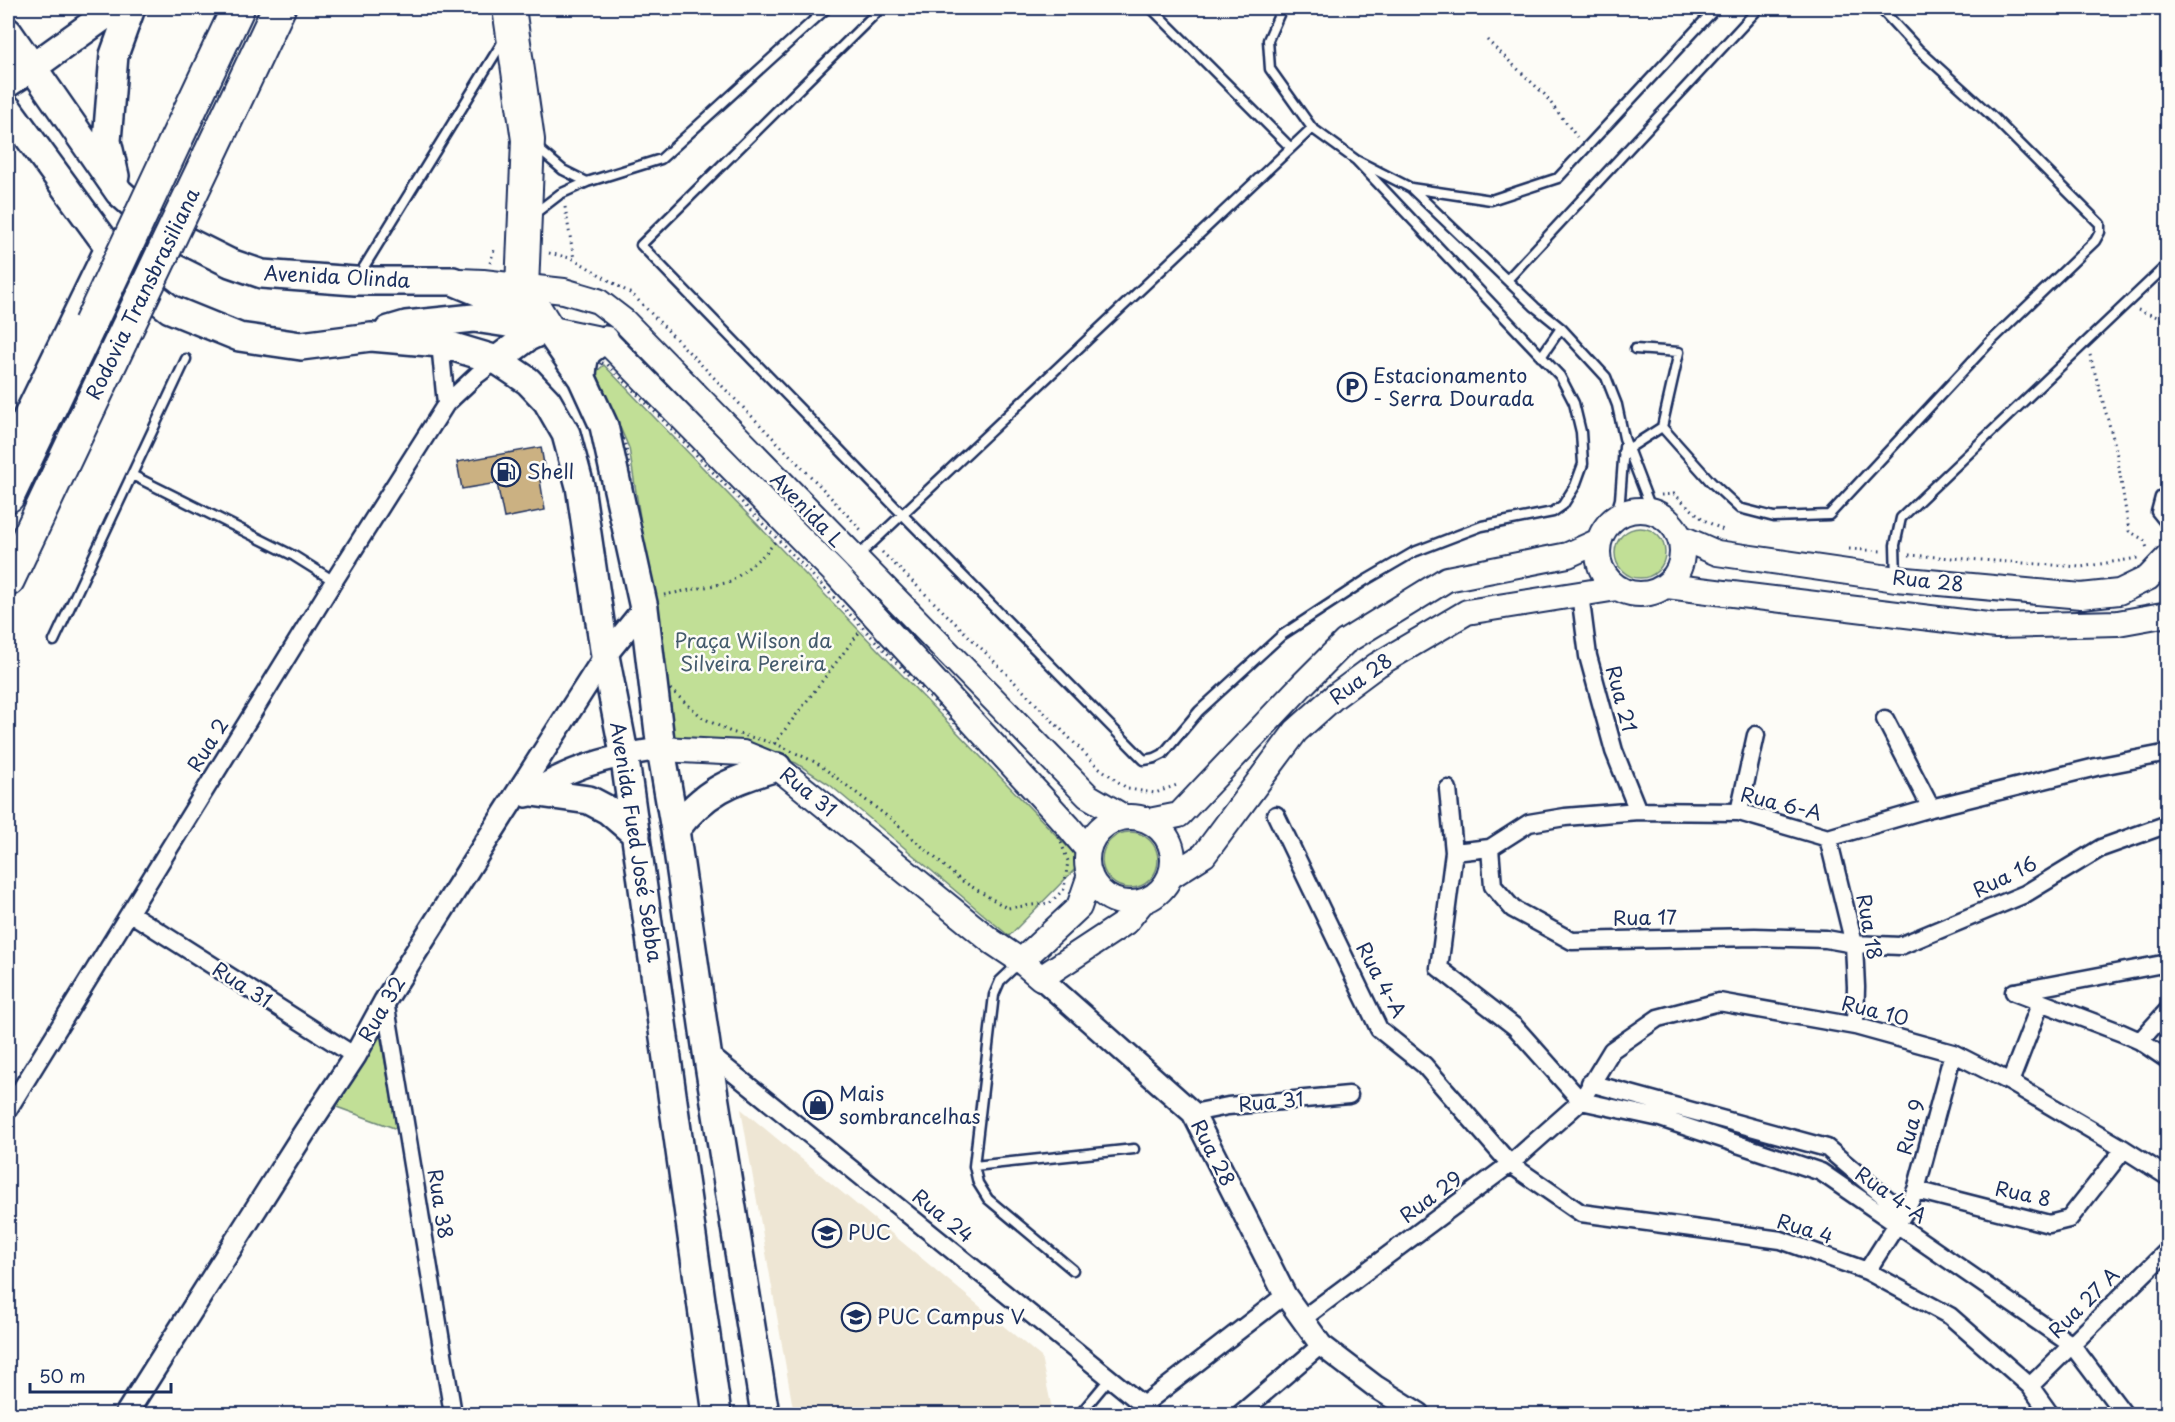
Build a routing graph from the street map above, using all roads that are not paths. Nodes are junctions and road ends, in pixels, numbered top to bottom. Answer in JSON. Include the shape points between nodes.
{"nodes":[{"id":1,"x":115,"y":8,"type":"edge"},
{"id":2,"x":131,"y":8,"type":"edge"},
{"id":3,"x":238,"y":8,"type":"edge"},
{"id":4,"x":279,"y":8,"type":"edge"},
{"id":5,"x":827,"y":8,"type":"edge"},
{"id":6,"x":881,"y":8,"type":"edge"},
{"id":7,"x":1151,"y":8,"type":"edge"},
{"id":8,"x":1282,"y":8,"type":"edge"},
{"id":9,"x":1716,"y":8,"type":"edge"},
{"id":10,"x":1759,"y":8,"type":"edge"},
{"id":11,"x":1880,"y":8,"type":"edge"},
{"id":12,"x":511,"y":17,"type":"edge"},
{"id":13,"x":8,"y":32,"type":"edge"},
{"id":14,"x":33,"y":67,"type":"junction"},
{"id":15,"x":8,"y":83,"type":"edge"},
{"id":16,"x":8,"y":109,"type":"edge"},
{"id":17,"x":1312,"y":128,"type":"junction"},
{"id":18,"x":528,"y":140,"type":"junction"},
{"id":19,"x":1291,"y":148,"type":"junction"},
{"id":20,"x":1356,"y":160,"type":"junction"},
{"id":21,"x":587,"y":182,"type":"junction"},
{"id":22,"x":1411,"y":188,"type":"junction"},
{"id":23,"x":119,"y":192,"type":"junction"},
{"id":24,"x":524,"y":236,"type":"junction"},
{"id":25,"x":106,"y":242,"type":"junction"},
{"id":26,"x":2168,"y":264,"type":"edge"},
{"id":27,"x":1507,"y":280,"type":"junction"},
{"id":28,"x":355,"y":281,"type":"junction"},
{"id":29,"x":453,"y":281,"type":"junction"},
{"id":30,"x":522,"y":288,"type":"junction"},
{"id":31,"x":547,"y":328,"type":"junction"},
{"id":32,"x":1561,"y":328,"type":"junction"},
{"id":33,"x":371,"y":337,"type":"junction"},
{"id":34,"x":605,"y":340,"type":"junction"},
{"id":35,"x":440,"y":343,"type":"junction"},
{"id":36,"x":1635,"y":349,"type":"dead end"},
{"id":37,"x":1541,"y":357,"type":"junction"},
{"id":38,"x":186,"y":359,"type":"dead end"},
{"id":39,"x":496,"y":360,"type":"junction"},
{"id":40,"x":582,"y":378,"type":"junction"},
{"id":41,"x":447,"y":404,"type":"junction"},
{"id":42,"x":1662,"y":427,"type":"junction"},
{"id":43,"x":8,"y":444,"type":"edge"},
{"id":44,"x":1627,"y":451,"type":"junction"},
{"id":45,"x":132,"y":475,"type":"junction"},
{"id":46,"x":2168,"y":490,"type":"edge"},
{"id":47,"x":8,"y":496,"type":"edge"},
{"id":48,"x":1649,"y":503,"type":"junction"},
{"id":49,"x":903,"y":515,"type":"junction"},
{"id":50,"x":1614,"y":519,"type":"junction"},
{"id":51,"x":791,"y":525,"type":"junction"},
{"id":52,"x":2168,"y":527,"type":"edge"},
{"id":53,"x":1680,"y":537,"type":"junction"},
{"id":54,"x":1599,"y":541,"type":"junction"},
{"id":55,"x":2158,"y":557,"type":"edge"},
{"id":56,"x":846,"y":567,"type":"junction"},
{"id":57,"x":1896,"y":579,"type":"junction"},
{"id":58,"x":8,"y":580,"type":"edge"},
{"id":59,"x":334,"y":581,"type":"junction"},
{"id":60,"x":1667,"y":586,"type":"junction"},
{"id":61,"x":1617,"y":588,"type":"junction"},
{"id":62,"x":1580,"y":594,"type":"junction"},
{"id":63,"x":649,"y":601,"type":"junction"},
{"id":64,"x":2168,"y":614,"type":"edge"},
{"id":65,"x":54,"y":641,"type":"dead end"},
{"id":66,"x":605,"y":656,"type":"junction"},
{"id":67,"x":1885,"y":719,"type":"dead end"},
{"id":68,"x":1756,"y":735,"type":"dead end"},
{"id":69,"x":661,"y":749,"type":"junction"},
{"id":70,"x":624,"y":753,"type":"junction"},
{"id":71,"x":2168,"y":753,"type":"edge"},
{"id":72,"x":772,"y":757,"type":"junction"},
{"id":73,"x":1448,"y":789,"type":"dead end"},
{"id":74,"x":532,"y":792,"type":"junction"},
{"id":75,"x":1931,"y":808,"type":"junction"},
{"id":76,"x":1638,"y":811,"type":"junction"},
{"id":77,"x":1739,"y":812,"type":"junction"},
{"id":78,"x":502,"y":815,"type":"junction"},
{"id":79,"x":1276,"y":815,"type":"dead end"},
{"id":80,"x":1124,"y":817,"type":"junction"},
{"id":81,"x":1149,"y":821,"type":"junction"},
{"id":82,"x":2168,"y":824,"type":"edge"},
{"id":83,"x":675,"y":830,"type":"junction"},
{"id":84,"x":636,"y":834,"type":"junction"},
{"id":85,"x":1828,"y":838,"type":"junction"},
{"id":86,"x":1490,"y":848,"type":"junction"},
{"id":87,"x":1088,"y":850,"type":"junction"},
{"id":88,"x":1454,"y":852,"type":"junction"},
{"id":89,"x":1090,"y":875,"type":"junction"},
{"id":90,"x":1171,"y":876,"type":"junction"},
{"id":91,"x":1143,"y":901,"type":"junction"},
{"id":92,"x":130,"y":913,"type":"junction"},
{"id":93,"x":1854,"y":944,"type":"junction"},
{"id":94,"x":1021,"y":961,"type":"junction"},
{"id":95,"x":2168,"y":963,"type":"edge"},
{"id":96,"x":1041,"y":978,"type":"junction"},
{"id":97,"x":385,"y":1001,"type":"junction"},
{"id":98,"x":2041,"y":1002,"type":"junction"},
{"id":99,"x":2168,"y":1010,"type":"edge"},
{"id":100,"x":1855,"y":1026,"type":"junction"},
{"id":101,"x":2139,"y":1041,"type":"junction"},
{"id":102,"x":707,"y":1052,"type":"junction"},
{"id":103,"x":1953,"y":1053,"type":"junction"},
{"id":104,"x":355,"y":1056,"type":"junction"},
{"id":105,"x":2168,"y":1060,"type":"edge"},
{"id":106,"x":2010,"y":1082,"type":"junction"},
{"id":107,"x":1590,"y":1083,"type":"junction"},
{"id":108,"x":1349,"y":1095,"type":"dead end"},
{"id":109,"x":1581,"y":1101,"type":"junction"},
{"id":110,"x":8,"y":1110,"type":"edge"},
{"id":111,"x":1193,"y":1113,"type":"junction"},
{"id":112,"x":1134,"y":1149,"type":"dead end"},
{"id":113,"x":2124,"y":1149,"type":"junction"},
{"id":114,"x":1510,"y":1164,"type":"junction"},
{"id":115,"x":974,"y":1166,"type":"junction"},
{"id":116,"x":2168,"y":1177,"type":"edge"},
{"id":117,"x":1916,"y":1190,"type":"junction"},
{"id":118,"x":1900,"y":1218,"type":"junction"},
{"id":119,"x":2168,"y":1250,"type":"edge"},
{"id":120,"x":1073,"y":1270,"type":"dead end"},
{"id":121,"x":1867,"y":1271,"type":"junction"},
{"id":122,"x":1285,"y":1294,"type":"junction"},
{"id":123,"x":1301,"y":1320,"type":"junction"},
{"id":124,"x":1321,"y":1345,"type":"junction"},
{"id":125,"x":2072,"y":1345,"type":"junction"},
{"id":126,"x":1110,"y":1378,"type":"junction"},
{"id":127,"x":2030,"y":1386,"type":"junction"},
{"id":128,"x":1147,"y":1410,"type":"edge"},
{"id":129,"x":126,"y":1414,"type":"edge"},
{"id":130,"x":453,"y":1414,"type":"edge"},
{"id":131,"x":717,"y":1414,"type":"edge"},
{"id":132,"x":765,"y":1414,"type":"edge"},
{"id":133,"x":1080,"y":1414,"type":"edge"},
{"id":134,"x":1240,"y":1414,"type":"edge"},
{"id":135,"x":1419,"y":1414,"type":"edge"},
{"id":136,"x":2050,"y":1414,"type":"edge"},
{"id":137,"x":2124,"y":1414,"type":"edge"}],
"edges":[{"from":1,"to":14,"type":"main road"},
{"from":2,"to":23,"type":"main road","via":[[114,55],[107,141]]},
{"from":3,"to":47,"type":"highway","name":"Rodovia Transbrasiliana","bridge":true},
{"from":4,"to":58,"type":"highway","name":"Rodovia Transbrasiliana","bridge":true},
{"from":5,"to":21,"type":"lane","via":[[661,159]]},
{"from":6,"to":49,"type":"lane","via":[[641,245]]},
{"from":7,"to":19,"type":"lane"},
{"from":8,"to":17,"type":"lane","via":[[1268,40],[1270,69]]},
{"from":9,"to":22,"type":"lane","via":[[1558,178],[1491,200]]},
{"from":10,"to":27,"type":"lane"},
{"from":11,"to":42,"type":"lane","via":[[2046,169],[2100,224],[2100,232],[1988,344],[1829,515],[1774,517],[1739,508]]},
{"from":12,"to":18,"type":"highway"},
{"from":12,"to":28,"type":"lane"},
{"from":13,"to":14,"type":"main road","name":"Avenida Olinda"},
{"from":14,"to":15,"type":"main road"},
{"from":14,"to":23,"type":"main road","name":"Avenida Olinda"},
{"from":16,"to":25,"type":"main road"},
{"from":17,"to":19,"type":"lane"},
{"from":17,"to":20,"type":"lane"},
{"from":18,"to":21,"type":"lane","via":[[563,170]]},
{"from":18,"to":24,"type":"highway"},
{"from":19,"to":49,"type":"lane"},
{"from":20,"to":22,"type":"lane"},
{"from":20,"to":37,"type":"lane"},
{"from":21,"to":24,"type":"lane","via":[[560,194]]},
{"from":22,"to":27,"type":"lane"},
{"from":23,"to":28,"type":"main road","name":"Avenida Olinda","via":[[158,227],[246,270]]},
{"from":24,"to":30,"type":"highway"},
{"from":25,"to":33,"type":"main road","via":[[133,280],[170,309],[238,337],[301,346]]},
{"from":25,"to":43,"type":"street"},
{"from":26,"to":57,"type":"lane","via":[[1901,518],[1895,552]]},
{"from":27,"to":32,"type":"lane"},
{"from":28,"to":29,"type":"main road","name":"Avenida Olinda"},
{"from":29,"to":30,"type":"main road","name":"Avenida L"},
{"from":29,"to":31,"type":"main road","name":"Avenida Olinda"},
{"from":30,"to":31,"type":"highway"},
{"from":30,"to":51,"type":"main road","name":"Avenida L","via":[[564,291],[598,301],[615,315]]},
{"from":31,"to":33,"type":"main road","via":[[474,318],[406,324]]},
{"from":31,"to":34,"type":"main road"},
{"from":31,"to":39,"type":"main road"},
{"from":31,"to":40,"type":"main road","name":"Avenida Fued José Sebba"},
{"from":32,"to":37,"type":"lane"},
{"from":32,"to":44,"type":"lane","via":[[1606,377]]},
{"from":33,"to":35,"type":"main road"},
{"from":34,"to":40,"type":"main road","via":[[589,348],[583,359]]},
{"from":34,"to":51,"type":"main road","name":"Avenida L"},
{"from":35,"to":39,"type":"main road","name":"Avenida Fued José Sebba"},
{"from":35,"to":41,"type":"street"},
{"from":36,"to":42,"type":"lane","via":[[1679,352]]},
{"from":37,"to":49,"type":"lane","via":[[1560,376],[1574,403],[1581,432],[1583,464],[1563,505],[1553,512],[1474,529],[1414,552],[1366,580],[1282,635],[1199,711],[1163,754],[1155,758],[1144,760],[1136,753]]},
{"from":38,"to":45,"type":"lane"},
{"from":39,"to":41,"type":"street","name":"Rua 2"},
{"from":39,"to":66,"type":"main road","name":"Avenida Fued José Sebba","via":[[528,381],[547,400],[566,434],[580,486]]},
{"from":40,"to":63,"type":"main road","name":"Avenida Fued José Sebba","via":[[604,426]]},
{"from":41,"to":59,"type":"street","name":"Rua 2"},
{"from":42,"to":44,"type":"lane"},
{"from":44,"to":48,"type":"lane"},
{"from":44,"to":50,"type":"lane"},
{"from":45,"to":59,"type":"lane","via":[[294,556]]},
{"from":45,"to":65,"type":"lane"},
{"from":46,"to":52,"type":"lane","via":[[2160,497],[2156,512]]},
{"from":48,"to":50,"type":"main road"},
{"from":48,"to":53,"type":"main road"},
{"from":49,"to":56,"type":"lane"},
{"from":50,"to":54,"type":"main road"},
{"from":51,"to":56,"type":"main road","name":"Avenida L"},
{"from":53,"to":57,"type":"main road","name":"Rua 28","via":[[1717,553]]},
{"from":53,"to":60,"type":"main road","via":[[1681,564]]},
{"from":54,"to":61,"type":"main road","via":[[1600,567]]},
{"from":54,"to":81,"type":"main road","name":"Rua 28","via":[[1568,555],[1448,579],[1345,642],[1179,814]]},
{"from":55,"to":57,"type":"main road","name":"Rua 28","via":[[2148,578],[2119,592],[2081,596]]},
{"from":56,"to":80,"type":"main road","name":"Avenida L","via":[[1088,796]]},
{"from":56,"to":87,"type":"main road","name":"Avenida L","via":[[868,622]]},
{"from":59,"to":92,"type":"street","name":"Rua 2"},
{"from":60,"to":61,"type":"main road","via":[[1642,595]]},
{"from":60,"to":64,"type":"main road","name":"Rua 28","via":[[1996,626],[2118,623]]},
{"from":61,"to":62,"type":"main road","name":"Rua 28"},
{"from":62,"to":76,"type":"street","name":"Rua 21","via":[[1588,656],[1614,752]]},
{"from":62,"to":90,"type":"main road","name":"Rua 28","via":[[1467,612],[1377,665],[1296,731],[1204,855]]},
{"from":63,"to":66,"type":"street","name":"Rua 32"},
{"from":63,"to":69,"type":"main road","name":"Avenida Fued José Sebba"},
{"from":66,"to":70,"type":"main road","name":"Avenida Fued José Sebba"},
{"from":66,"to":78,"type":"street","name":"Rua 32"},
{"from":67,"to":75,"type":"street"},
{"from":68,"to":77,"type":"street"},
{"from":69,"to":70,"type":"street","name":"Rua 31"},
{"from":69,"to":72,"type":"main road","name":"Rua 31"},
{"from":69,"to":83,"type":"main road","name":"Avenida Fued José Sebba"},
{"from":70,"to":74,"type":"street","name":"Rua 31","via":[[548,781]]},
{"from":70,"to":84,"type":"main road","name":"Avenida Fued José Sebba"},
{"from":71,"to":75,"type":"street","name":"Rua 6-A"},
{"from":72,"to":83,"type":"main road","via":[[707,796]]},
{"from":72,"to":94,"type":"main road","name":"Rua 31","via":[[991,941]]},
{"from":73,"to":88,"type":"street"},
{"from":74,"to":78,"type":"street","name":"Rua 31"},
{"from":74,"to":84,"type":"main road","via":[[589,800],[608,810]]},
{"from":75,"to":85,"type":"street","name":"Rua 6-A"},
{"from":76,"to":77,"type":"street","name":"Rua 6-A"},
{"from":76,"to":86,"type":"street","name":"Rua 6-A","via":[[1529,823]]},
{"from":77,"to":85,"type":"street","name":"Rua 6-A"},
{"from":78,"to":97,"type":"street","name":"Rua 32"},
{"from":79,"to":114,"type":"street","name":"Rua 4-A","via":[[1379,1029],[1425,1065]]},
{"from":80,"to":81,"type":"main road"},
{"from":80,"to":87,"type":"main road","via":[[1101,828]]},
{"from":81,"to":90,"type":"main road","via":[[1160,828],[1170,844],[1174,863]]},
{"from":82,"to":93,"type":"street","name":"Rua 16","via":[[2101,848],[2025,894],[1900,946]]},
{"from":83,"to":102,"type":"main road","name":"Avenida Fued José Sebba"},
{"from":84,"to":131,"type":"main road","name":"Avenida Fued José Sebba"},
{"from":85,"to":93,"type":"street","name":"Rua 18"},
{"from":86,"to":88,"type":"street","name":"Rua 6-A"},
{"from":86,"to":93,"type":"street","name":"Rua 17","via":[[1493,886],[1513,909],[1572,941],[1755,937],[1826,939]]},
{"from":87,"to":89,"type":"main road"},
{"from":88,"to":109,"type":"street","via":[[1439,968],[1515,1027]]},
{"from":89,"to":91,"type":"main road","via":[[1096,887],[1112,898],[1130,903]]},
{"from":89,"to":94,"type":"main road","via":[[1079,907]]},
{"from":90,"to":91,"type":"main road","via":[[1155,896]]},
{"from":91,"to":96,"type":"main road","via":[[1126,922]]},
{"from":92,"to":104,"type":"street","name":"Rua 31"},
{"from":92,"to":110,"type":"street","name":"Rua 2"},
{"from":93,"to":100,"type":"street","name":"Rua 18"},
{"from":94,"to":96,"type":"main road","name":"Rua 31"},
{"from":94,"to":115,"type":"lane","via":[[1000,981],[994,995]]},
{"from":95,"to":98,"type":"street","via":[[2014,992]]},
{"from":96,"to":111,"type":"street","name":"Rua 28"},
{"from":97,"to":104,"type":"street","name":"Rua 32"},
{"from":97,"to":130,"type":"street","name":"Rua 38"},
{"from":98,"to":101,"type":"street"},
{"from":98,"to":106,"type":"street"},
{"from":99,"to":101,"type":"street"},
{"from":100,"to":103,"type":"street","name":"Rua 10"},
{"from":100,"to":107,"type":"street","name":"Rua 10","via":[[1719,1002],[1658,1018],[1612,1050]]},
{"from":101,"to":105,"type":"street"},
{"from":102,"to":126,"type":"street","name":"Rua 24"},
{"from":102,"to":132,"type":"main road","name":"Avenida Fued José Sebba"},
{"from":103,"to":106,"type":"street","name":"Rua 10"},
{"from":103,"to":117,"type":"street","name":"Rua 9"},
{"from":104,"to":129,"type":"street","name":"Rua 32"},
{"from":106,"to":113,"type":"street","name":"Rua 10"},
{"from":107,"to":109,"type":"street","name":"Rua 10"},
{"from":107,"to":118,"type":"street","name":"Rua 4-A","via":[[1827,1148]]},
{"from":108,"to":111,"type":"street","name":"Rua 31"},
{"from":109,"to":114,"type":"street","name":"Rua 29"},
{"from":109,"to":118,"type":"street","name":"Rua 4-A","via":[[1660,1118],[1821,1172]]},
{"from":111,"to":122,"type":"street","name":"Rua 28"},
{"from":112,"to":115,"type":"lane"},
{"from":113,"to":116,"type":"street","name":"Rua 10"},
{"from":113,"to":117,"type":"street","name":"Rua 8","via":[[2069,1219],[2049,1224]]},
{"from":114,"to":121,"type":"street","name":"Rua 4","via":[[1581,1213],[1781,1240]]},
{"from":114,"to":123,"type":"street","name":"Rua 29"},
{"from":115,"to":120,"type":"lane","via":[[988,1199]]},
{"from":117,"to":118,"type":"street","name":"Rua 9"},
{"from":118,"to":121,"type":"street","name":"Rua 9"},
{"from":118,"to":125,"type":"street","name":"Rua 4-A"},
{"from":119,"to":125,"type":"street","name":"Rua 27 A"},
{"from":121,"to":127,"type":"street","name":"Rua 4","via":[[1950,1316]]},
{"from":122,"to":123,"type":"street","name":"Rua 28"},
{"from":122,"to":128,"type":"street"},
{"from":123,"to":124,"type":"street","name":"Rua 28"},
{"from":124,"to":134,"type":"street"},
{"from":124,"to":135,"type":"street","name":"Rua 28"},
{"from":125,"to":127,"type":"street","name":"Rua 27 A"},
{"from":125,"to":137,"type":"street","name":"Rua 4-A"},
{"from":126,"to":128,"type":"street","name":"Rua 24"},
{"from":126,"to":133,"type":"lane"},
{"from":127,"to":136,"type":"street","name":"Rua 4"}]}
